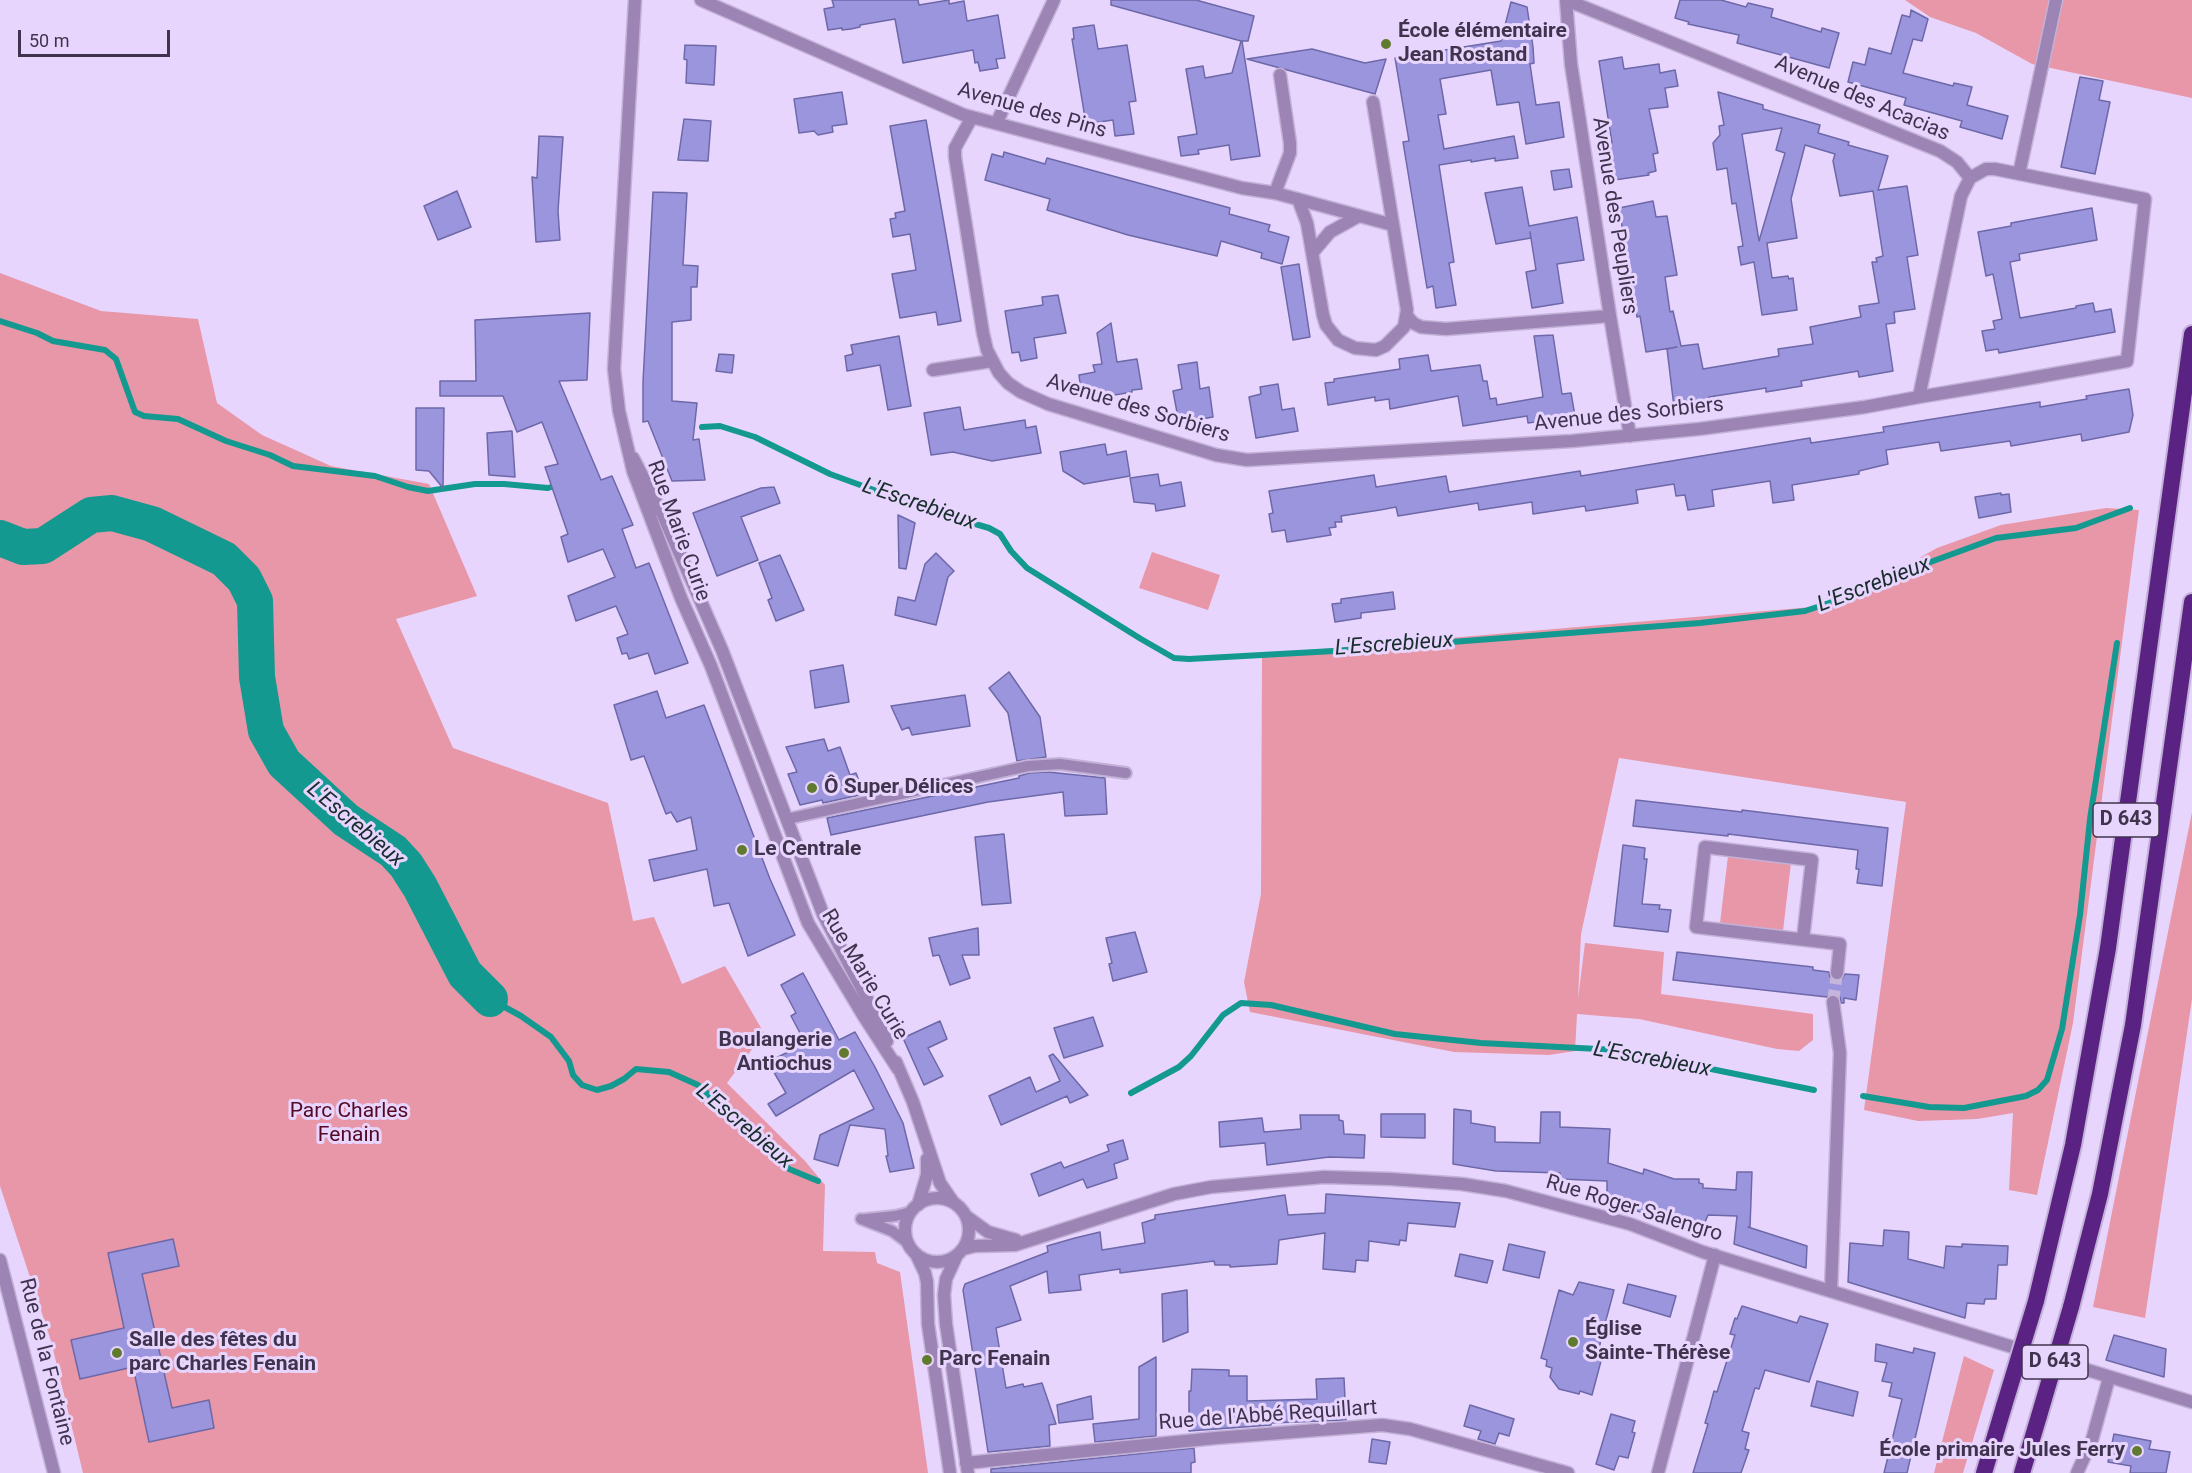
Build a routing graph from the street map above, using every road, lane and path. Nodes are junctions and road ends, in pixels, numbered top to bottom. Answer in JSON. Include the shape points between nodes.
{"nodes":[{"id":1,"x":635,"y":0,"type":"edge"},
{"id":2,"x":701,"y":0,"type":"edge"},
{"id":3,"x":1054,"y":0,"type":"edge"},
{"id":4,"x":1566,"y":0,"type":"edge"},
{"id":5,"x":2056,"y":0,"type":"edge"},
{"id":6,"x":1280,"y":75,"type":"dead end"},
{"id":7,"x":1373,"y":102,"type":"dead end"},
{"id":8,"x":972,"y":117,"type":"junction"},
{"id":9,"x":998,"y":122,"type":"junction"},
{"id":10,"x":2019,"y":174,"type":"junction"},
{"id":11,"x":1970,"y":178,"type":"junction"},
{"id":12,"x":1275,"y":193,"type":"junction"},
{"id":13,"x":1298,"y":200,"type":"junction"},
{"id":14,"x":1357,"y":217,"type":"junction"},
{"id":15,"x":1393,"y":225,"type":"junction"},
{"id":16,"x":1312,"y":252,"type":"junction"},
{"id":17,"x":1407,"y":316,"type":"junction"},
{"id":18,"x":1610,"y":316,"type":"junction"},
{"id":19,"x":2192,"y":334,"type":"edge"},
{"id":20,"x":992,"y":361,"type":"junction"},
{"id":21,"x":933,"y":370,"type":"dead end"},
{"id":22,"x":1919,"y":397,"type":"junction"},
{"id":23,"x":1630,"y":436,"type":"junction"},
{"id":24,"x":630,"y":452,"type":"junction"},
{"id":25,"x":2192,"y":602,"type":"edge"},
{"id":26,"x":1126,"y":773,"type":"dead end"},
{"id":27,"x":786,"y":819,"type":"junction"},
{"id":28,"x":1803,"y":939,"type":"junction"},
{"id":29,"x":1837,"y":973,"type":"tunnel mouth"},
{"id":30,"x":1833,"y":1002,"type":"tunnel mouth"},
{"id":31,"x":898,"y":1069,"type":"junction"},
{"id":32,"x":925,"y":1143,"type":"junction"},
{"id":33,"x":953,"y":1202,"type":"junction"},
{"id":34,"x":914,"y":1208,"type":"junction"},
{"id":35,"x":966,"y":1216,"type":"junction"},
{"id":36,"x":1029,"y":1240,"type":"junction"},
{"id":37,"x":908,"y":1243,"type":"junction"},
{"id":38,"x":960,"y":1252,"type":"junction"},
{"id":39,"x":916,"y":1254,"type":"junction"},
{"id":40,"x":1715,"y":1255,"type":"junction"},
{"id":41,"x":0,"y":1260,"type":"edge"},
{"id":42,"x":1831,"y":1291,"type":"junction"},
{"id":43,"x":2109,"y":1378,"type":"junction"},
{"id":44,"x":2192,"y":1401,"type":"edge"},
{"id":45,"x":967,"y":1468,"type":"edge"},
{"id":46,"x":54,"y":1473,"type":"edge"},
{"id":47,"x":950,"y":1473,"type":"edge"},
{"id":48,"x":1568,"y":1473,"type":"edge"},
{"id":49,"x":1658,"y":1473,"type":"edge"},
{"id":50,"x":1984,"y":1473,"type":"edge"},
{"id":51,"x":2022,"y":1473,"type":"edge"},
{"id":52,"x":2077,"y":1473,"type":"edge"}],
"edges":[{"from":1,"to":24,"type":"street","via":[[614,369],[619,411]]},
{"from":2,"to":8,"type":"street","name":"Avenue des Pins"},
{"from":3,"to":9,"type":"street"},
{"from":4,"to":11,"type":"street","name":"Avenue des Acacias","via":[[1940,151],[1957,162]]},
{"from":4,"to":18,"type":"street","name":"Avenue des Peupliers"},
{"from":5,"to":10,"type":"street"},
{"from":6,"to":12,"type":"street","via":[[1290,143],[1288,163]]},
{"from":7,"to":15,"type":"street"},
{"from":8,"to":9,"type":"street","name":"Avenue des Pins"},
{"from":8,"to":20,"type":"street","name":"Avenue des Sorbiers","via":[[955,148],[955,157],[982,333]]},
{"from":9,"to":12,"type":"street","name":"Avenue des Pins","via":[[1242,188]]},
{"from":10,"to":11,"type":"street","via":[[1986,170]]},
{"from":10,"to":22,"type":"street","name":"Avenue des Sorbiers","via":[[2145,199],[2127,360]]},
{"from":11,"to":22,"type":"street","via":[[1960,196]]},
{"from":12,"to":13,"type":"street","name":"Avenue des Pins"},
{"from":13,"to":14,"type":"street","name":"Avenue des Pins"},
{"from":13,"to":16,"type":"street"},
{"from":14,"to":15,"type":"street"},
{"from":14,"to":16,"type":"street","via":[[1330,232]]},
{"from":15,"to":17,"type":"street"},
{"from":16,"to":17,"type":"street","via":[[1323,315],[1338,340],[1355,348],[1376,350],[1399,334]]},
{"from":17,"to":18,"type":"street","via":[[1421,327],[1446,329]]},
{"from":18,"to":23,"type":"street","name":"Avenue des Peupliers"},
{"from":19,"to":50,"type":"highway","number":"D 643","bridge":true,"via":[[2106,960],[2073,1145],[2036,1301]]},
{"from":20,"to":21,"type":"street"},
{"from":20,"to":23,"type":"street","name":"Avenue des Sorbiers","via":[[1008,383],[1035,400],[1232,458],[1320,457]]},
{"from":22,"to":23,"type":"street","name":"Avenue des Sorbiers"},
{"from":24,"to":27,"type":"street","name":"Rue Marie Curie","via":[[708,617]]},
{"from":24,"to":31,"type":"street","name":"Rue Marie Curie","via":[[639,492],[711,666],[804,913]]},
{"from":25,"to":51,"type":"highway","number":"D 643","bridge":true,"via":[[2133,1024],[2100,1194]]},
{"from":26,"to":27,"type":"lane","via":[[1060,764],[1028,766]]},
{"from":27,"to":31,"type":"street","name":"Rue Marie Curie","via":[[823,914],[876,1016]]},
{"from":28,"to":28,"type":"street","via":[[1696,927],[1706,847],[1812,860]]},
{"from":28,"to":29,"type":"street","via":[[1840,944]]},
{"from":30,"to":42,"type":"street","via":[[1840,1053]]},
{"from":31,"to":32,"type":"street","name":"Rue Marie Curie"},
{"from":32,"to":33,"type":"street","name":"Rue Marie Curie","via":[[939,1183]]},
{"from":32,"to":34,"type":"street","name":"Rue Marie Curie","via":[[927,1175]]},
{"from":33,"to":34,"type":"street","via":[[932,1198]]},
{"from":33,"to":35,"type":"street"},
{"from":34,"to":37,"type":"street","via":[[905,1227]]},
{"from":34,"to":37,"type":"lane","via":[[895,1216],[861,1219],[892,1231]]},
{"from":35,"to":36,"type":"street","name":"Rue Roger Salengro","via":[[993,1234]]},
{"from":35,"to":38,"type":"street","via":[[969,1233]]},
{"from":36,"to":38,"type":"street","name":"Rue Roger Salengro","via":[[1010,1246],[975,1246]]},
{"from":36,"to":40,"type":"street","name":"Rue Roger Salengro","via":[[1191,1190],[1262,1181],[1346,1177],[1506,1191],[1630,1224]]},
{"from":37,"to":39,"type":"street"},
{"from":38,"to":39,"type":"street","via":[[939,1262],[924,1260]]},
{"from":38,"to":45,"type":"street","via":[[946,1279],[944,1295]]},
{"from":39,"to":47,"type":"street","via":[[927,1282],[928,1324]]},
{"from":40,"to":42,"type":"street","name":"Rue Roger Salengro"},
{"from":40,"to":49,"type":"street"},
{"from":41,"to":46,"type":"street","name":"Rue de la Fontaine"},
{"from":42,"to":43,"type":"street","name":"Rue Roger Salengro"},
{"from":43,"to":44,"type":"street","name":"Rue Roger Salengro"},
{"from":43,"to":52,"type":"street","via":[[2092,1440]]},
{"from":45,"to":48,"type":"street","name":"Rue de l'Abbé Requillart","via":[[1216,1438],[1382,1425],[1410,1429]]}]}
